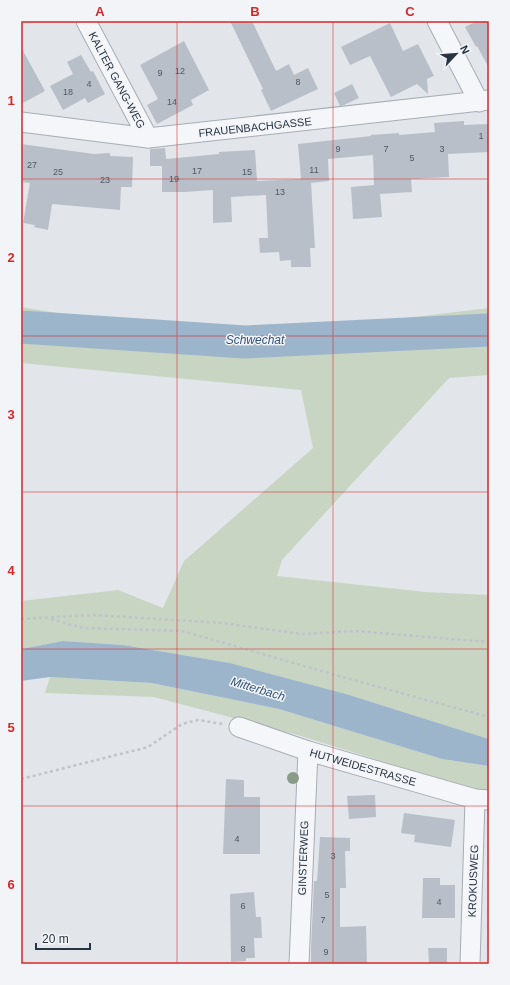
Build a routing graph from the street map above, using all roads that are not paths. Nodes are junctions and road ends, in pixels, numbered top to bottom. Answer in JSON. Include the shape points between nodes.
{"nodes":[{"id":1,"x":86,"y":21,"type":"edge"},
{"id":2,"x":437,"y":21,"type":"edge"},
{"id":3,"x":484,"y":101,"type":"edge"},
{"id":4,"x":21,"y":122,"type":"edge"},
{"id":5,"x":148,"y":138,"type":"junction"},
{"id":6,"x":239,"y":727,"type":"road end"},
{"id":7,"x":308,"y":751,"type":"junction"},
{"id":8,"x":482,"y":799,"type":"edge"},
{"id":9,"x":299,"y":964,"type":"edge"},
{"id":10,"x":470,"y":964,"type":"edge"}],
"edges":[{"from":1,"to":5,"type":"street","name":"KALTER GANG-WEG"},
{"from":2,"to":3,"type":"street"},
{"from":3,"to":5,"type":"street","name":"FRAUENBACHGASSE"},
{"from":4,"to":5,"type":"street","name":"FRAUENBACHGASSE"},
{"from":6,"to":7,"type":"street","name":"HUTWEIDESTRASSE"},
{"from":7,"to":8,"type":"street","name":"HUTWEIDESTRASSE"},
{"from":7,"to":9,"type":"street","name":"GINSTERWEG"},
{"from":8,"to":10,"type":"street","name":"KROKUSWEG"}]}
